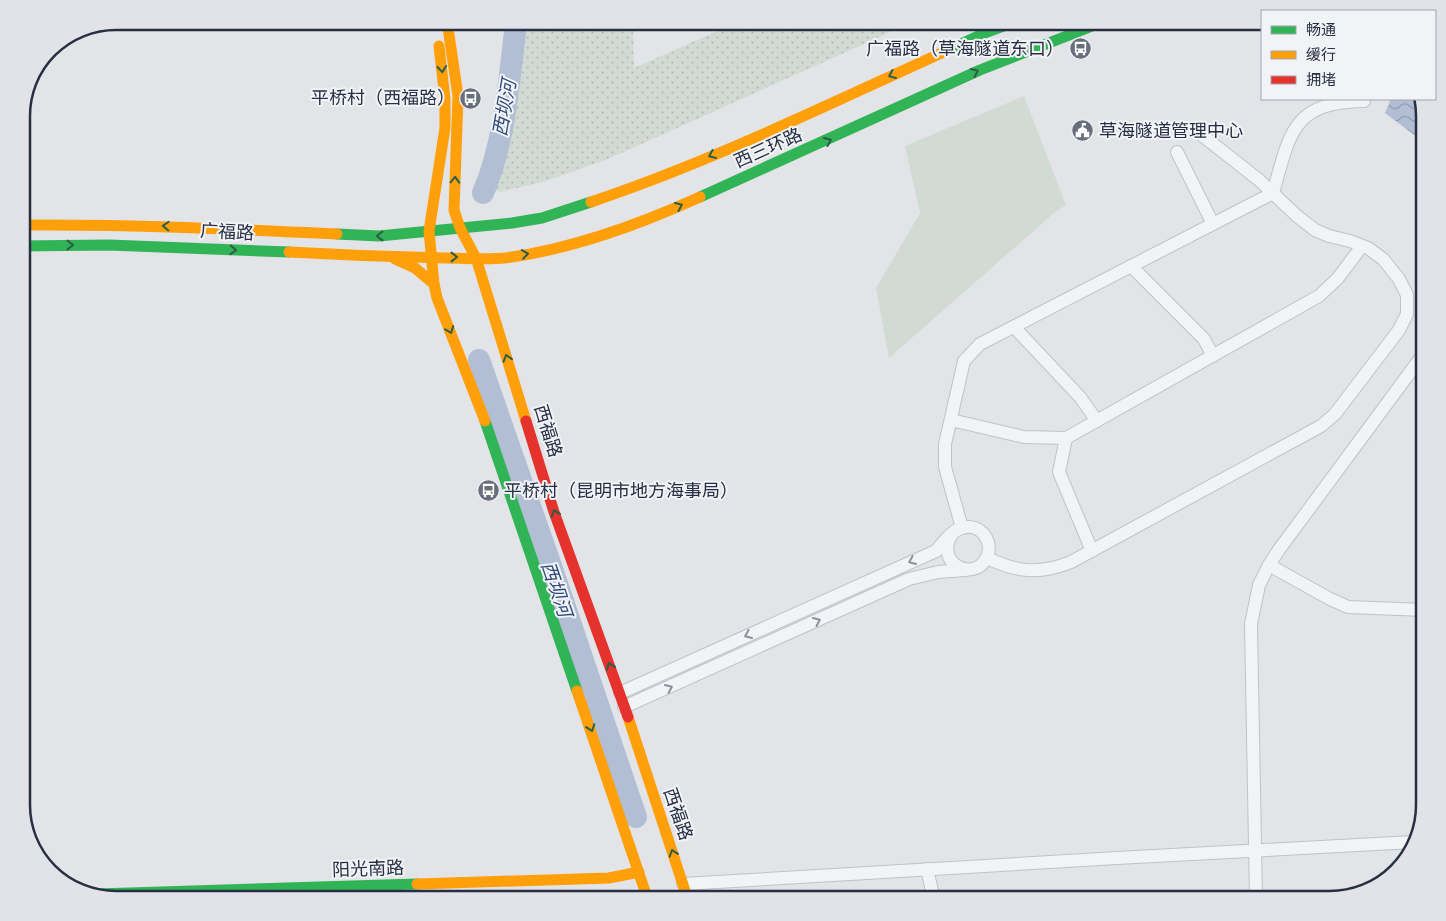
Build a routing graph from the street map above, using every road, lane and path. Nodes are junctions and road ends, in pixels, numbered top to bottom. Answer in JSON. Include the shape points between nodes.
{"nodes":[{"id":1,"x":448,"y":30,"type":"edge"},
{"id":2,"x":992,"y":30,"type":"edge"},
{"id":3,"x":1082,"y":30,"type":"edge"},
{"id":4,"x":437,"y":38,"type":"dead end"},
{"id":5,"x":1364,"y":101,"type":"dead end"},
{"id":6,"x":1203,"y":136,"type":"dead end"},
{"id":7,"x":1177,"y":152,"type":"dead end"},
{"id":8,"x":1272,"y":193,"type":"junction"},
{"id":9,"x":1213,"y":224,"type":"junction"},
{"id":10,"x":30,"y":225,"type":"edge"},
{"id":11,"x":460,"y":228,"type":"junction"},
{"id":12,"x":429,"y":231,"type":"junction"},
{"id":13,"x":30,"y":246,"type":"edge"},
{"id":14,"x":1362,"y":246,"type":"junction"},
{"id":15,"x":391,"y":257,"type":"junction"},
{"id":16,"x":432,"y":257,"type":"junction"},
{"id":17,"x":476,"y":258,"type":"junction"},
{"id":18,"x":1131,"y":266,"type":"junction"},
{"id":19,"x":434,"y":284,"type":"junction"},
{"id":20,"x":1014,"y":327,"type":"junction"},
{"id":21,"x":1213,"y":356,"type":"junction"},
{"id":22,"x":1416,"y":364,"type":"edge"},
{"id":23,"x":950,"y":420,"type":"junction"},
{"id":24,"x":1097,"y":421,"type":"junction"},
{"id":25,"x":1066,"y":438,"type":"junction"},
{"id":26,"x":957,"y":531,"type":"junction"},
{"id":27,"x":1092,"y":551,"type":"junction"},
{"id":28,"x":987,"y":558,"type":"junction"},
{"id":29,"x":1269,"y":565,"type":"junction"},
{"id":30,"x":968,"y":570,"type":"junction"},
{"id":31,"x":1416,"y":610,"type":"edge"},
{"id":32,"x":620,"y":693,"type":"junction"},
{"id":33,"x":624,"y":708,"type":"junction"},
{"id":34,"x":1407,"y":842,"type":"edge"},
{"id":35,"x":1254,"y":850,"type":"junction"},
{"id":36,"x":927,"y":869,"type":"junction"},
{"id":37,"x":639,"y":872,"type":"junction"},
{"id":38,"x":683,"y":884,"type":"junction"},
{"id":39,"x":193,"y":891,"type":"edge"},
{"id":40,"x":645,"y":891,"type":"edge"},
{"id":41,"x":685,"y":891,"type":"edge"},
{"id":42,"x":932,"y":891,"type":"edge"},
{"id":43,"x":1256,"y":891,"type":"edge"}],
"edges":[{"from":11,"to":1,"type":"main road","name":"西福路","one_way":true,"via":[[454,210],[458,88]]},
{"from":2,"to":11,"type":"main road","name":"西三环路","one_way":true,"via":[[640,186],[542,218]]},
{"from":17,"to":3,"type":"main road","name":"西三环路","one_way":true,"via":[[503,258],[545,251],[607,234],[670,211],[980,70]]},
{"from":4,"to":12,"type":"main road","one_way":true,"via":[[445,99],[445,128]]},
{"from":5,"to":8,"type":"street","via":[[1327,104],[1310,112],[1297,125],[1288,142]]},
{"from":6,"to":8,"type":"street"},
{"from":7,"to":9,"type":"street"},
{"from":8,"to":9,"type":"street"},
{"from":8,"to":14,"type":"street","via":[[1315,230]]},
{"from":9,"to":18,"type":"street"},
{"from":12,"to":10,"type":"main road","name":"广福路","one_way":true,"via":[[380,236],[127,224]]},
{"from":11,"to":12,"type":"main road","name":"西三环路"},
{"from":11,"to":17,"type":"main road","name":"西福路"},
{"from":12,"to":16,"type":"main road"},
{"from":13,"to":15,"type":"main road","name":"广福路","one_way":true,"via":[[118,245]]},
{"from":14,"to":21,"type":"street","via":[[1338,278],[1319,296]]},
{"from":14,"to":27,"type":"street","via":[[1383,259],[1400,279],[1408,295],[1408,314],[1335,414],[1321,426]]},
{"from":15,"to":16,"type":"main road","name":"广福路"},
{"from":15,"to":19,"type":"main road","via":[[415,268]]},
{"from":16,"to":17,"type":"main road","name":"西三环路","one_way":true},
{"from":16,"to":19,"type":"main road"},
{"from":32,"to":17,"type":"main road","name":"西福路","one_way":true,"via":[[554,512]]},
{"from":18,"to":20,"type":"street"},
{"from":18,"to":21,"type":"street","via":[[1204,339]]},
{"from":19,"to":37,"type":"main road","one_way":true,"via":[[494,444]]},
{"from":20,"to":23,"type":"street","via":[[980,344],[964,361]]},
{"from":20,"to":24,"type":"street","via":[[1080,397]]},
{"from":21,"to":24,"type":"street"},
{"from":22,"to":29,"type":"street"},
{"from":23,"to":25,"type":"street","via":[[1024,437]]},
{"from":23,"to":26,"type":"street","via":[[945,467]]},
{"from":24,"to":25,"type":"street"},
{"from":25,"to":27,"type":"street","via":[[1059,472]]},
{"from":26,"to":28,"type":"street","via":[[975,528],[985,535],[989,546]]},
{"from":26,"to":30,"type":"street","via":[[947,546],[949,557],[956,566]]},
{"from":26,"to":32,"type":"street","one_way":true,"via":[[936,551]]},
{"from":27,"to":28,"type":"street","via":[[1054,569],[1036,572],[1018,570]]},
{"from":28,"to":30,"type":"street"},
{"from":29,"to":31,"type":"street","via":[[1348,607]]},
{"from":29,"to":35,"type":"street","via":[[1259,585],[1251,624]]},
{"from":33,"to":30,"type":"street","one_way":true,"via":[[909,579],[938,572]]},
{"from":32,"to":33,"type":"main road","name":"西福路"},
{"from":38,"to":33,"type":"main road","name":"西福路","one_way":true},
{"from":34,"to":35,"type":"street"},
{"from":35,"to":36,"type":"street"},
{"from":35,"to":43,"type":"street"},
{"from":36,"to":38,"type":"street"},
{"from":36,"to":42,"type":"street"},
{"from":37,"to":39,"type":"main road","name":"阳光南路","via":[[609,878]]},
{"from":37,"to":40,"type":"main road"},
{"from":38,"to":41,"type":"main road","name":"西福路"}]}
